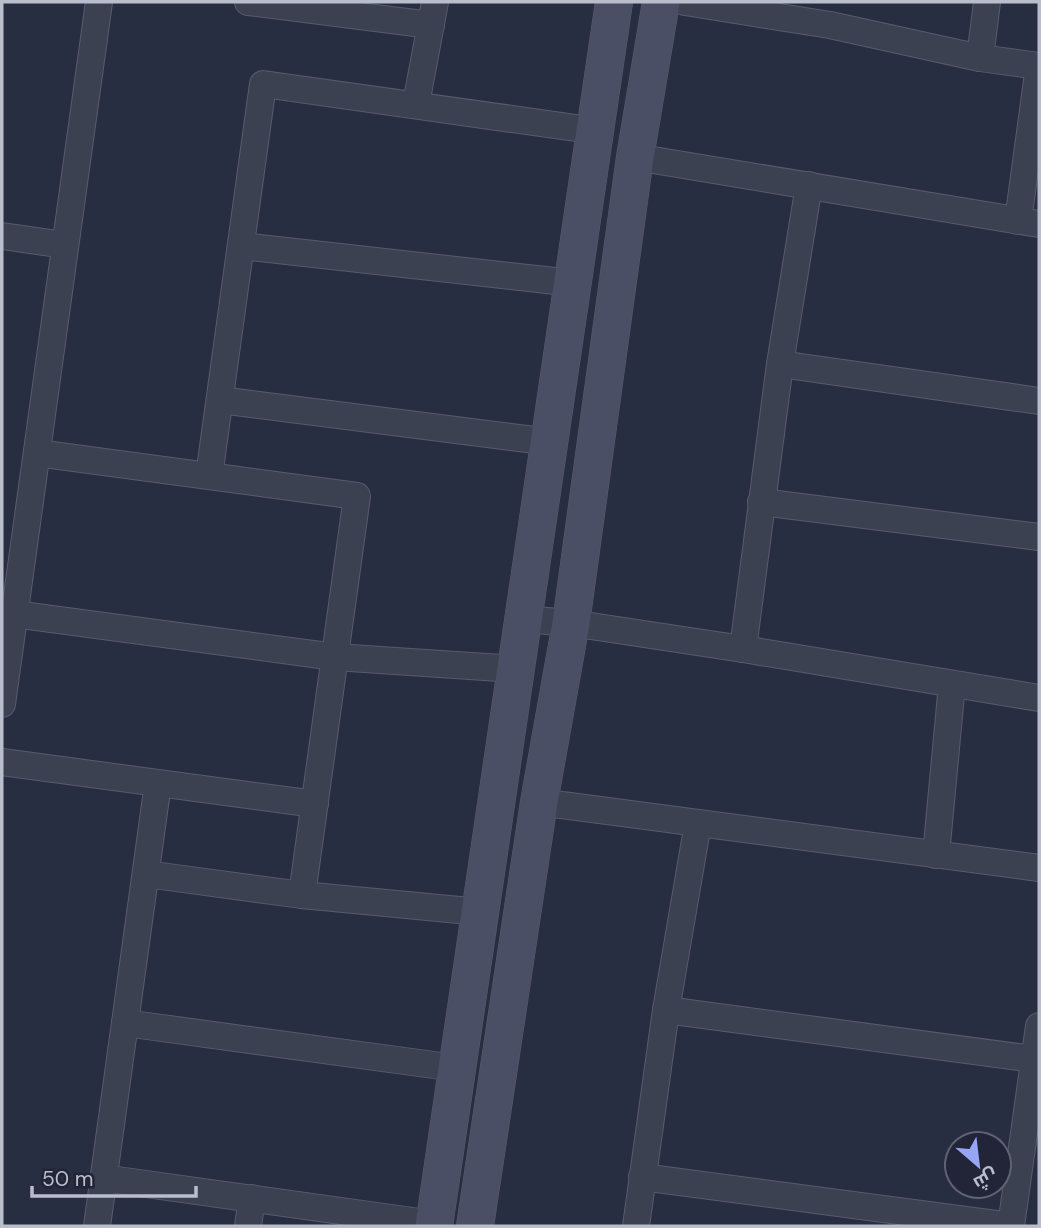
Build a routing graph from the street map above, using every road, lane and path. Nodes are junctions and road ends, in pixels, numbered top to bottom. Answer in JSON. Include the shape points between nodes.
{"nodes":[{"id":1,"x":99,"y":2,"type":"edge"},
{"id":2,"x":248,"y":2,"type":"edge"},
{"id":3,"x":614,"y":2,"type":"edge"},
{"id":4,"x":661,"y":2,"type":"edge"},
{"id":5,"x":685,"y":2,"type":"edge"},
{"id":6,"x":988,"y":2,"type":"edge"},
{"id":7,"x":433,"y":13,"type":"edge"},
{"id":8,"x":831,"y":14,"type":"edge"},
{"id":9,"x":980,"y":58,"type":"junction"},
{"id":10,"x":1039,"y":66,"type":"edge"},
{"id":11,"x":416,"y":104,"type":"junction"},
{"id":12,"x":597,"y":131,"type":"junction"},
{"id":13,"x":635,"y":157,"type":"junction"},
{"id":14,"x":809,"y":185,"type":"junction"},
{"id":15,"x":1029,"y":223,"type":"edge"},
{"id":16,"x":2,"y":236,"type":"edge"},
{"id":17,"x":65,"y":245,"type":"junction"},
{"id":18,"x":241,"y":246,"type":"junction"},
{"id":19,"x":573,"y":283,"type":"junction"},
{"id":20,"x":780,"y":364,"type":"junction"},
{"id":21,"x":220,"y":400,"type":"junction"},
{"id":22,"x":1039,"y":401,"type":"edge"},
{"id":23,"x":550,"y":442,"type":"junction"},
{"id":24,"x":37,"y":453,"type":"junction"},
{"id":25,"x":209,"y":476,"type":"junction"},
{"id":26,"x":761,"y":502,"type":"junction"},
{"id":27,"x":1039,"y":537,"type":"edge"},
{"id":28,"x":11,"y":572,"type":"edge"},
{"id":29,"x":14,"y":614,"type":"junction"},
{"id":30,"x":523,"y":619,"type":"junction"},
{"id":31,"x":570,"y":623,"type":"junction"},
{"id":32,"x":743,"y":649,"type":"junction"},
{"id":33,"x":335,"y":657,"type":"junction"},
{"id":34,"x":516,"y":669,"type":"junction"},
{"id":35,"x":953,"y":684,"type":"junction"},
{"id":36,"x":1039,"y":698,"type":"edge"},
{"id":37,"x":2,"y":704,"type":"edge"},
{"id":38,"x":2,"y":762,"type":"edge"},
{"id":39,"x":158,"y":783,"type":"junction"},
{"id":40,"x":539,"y":802,"type":"junction"},
{"id":41,"x":315,"y":804,"type":"junction"},
{"id":42,"x":698,"y":823,"type":"junction"},
{"id":43,"x":936,"y":855,"type":"junction"},
{"id":44,"x":1039,"y":868,"type":"edge"},
{"id":45,"x":146,"y":874,"type":"junction"},
{"id":46,"x":302,"y":895,"type":"junction"},
{"id":47,"x":480,"y":912,"type":"junction"},
{"id":48,"x":666,"y":1010,"type":"junction"},
{"id":49,"x":125,"y":1023,"type":"junction"},
{"id":50,"x":1039,"y":1026,"type":"edge"},
{"id":51,"x":1034,"y":1059,"type":"junction"},
{"id":52,"x":456,"y":1068,"type":"junction"},
{"id":53,"x":642,"y":1177,"type":"junction"},
{"id":54,"x":103,"y":1178,"type":"junction"},
{"id":55,"x":252,"y":1198,"type":"junction"},
{"id":56,"x":434,"y":1225,"type":"edge"},
{"id":57,"x":97,"y":1226,"type":"edge"},
{"id":58,"x":248,"y":1226,"type":"edge"},
{"id":59,"x":475,"y":1226,"type":"edge"},
{"id":60,"x":636,"y":1226,"type":"edge"},
{"id":61,"x":1011,"y":1226,"type":"edge"}],
"edges":[{"from":1,"to":17,"type":"street"},
{"from":2,"to":7,"type":"street"},
{"from":3,"to":12,"type":"street"},
{"from":4,"to":13,"type":"street"},
{"from":5,"to":8,"type":"street"},
{"from":6,"to":9,"type":"street"},
{"from":7,"to":11,"type":"street"},
{"from":8,"to":9,"type":"street"},
{"from":9,"to":10,"type":"street"},
{"from":10,"to":15,"type":"street"},
{"from":11,"to":12,"type":"street"},
{"from":11,"to":18,"type":"street","via":[[263,84]]},
{"from":12,"to":19,"type":"street"},
{"from":13,"to":14,"type":"street"},
{"from":13,"to":31,"type":"street"},
{"from":14,"to":15,"type":"street"},
{"from":14,"to":20,"type":"street"},
{"from":16,"to":17,"type":"street"},
{"from":17,"to":24,"type":"street"},
{"from":18,"to":19,"type":"street"},
{"from":18,"to":21,"type":"street"},
{"from":19,"to":23,"type":"street"},
{"from":20,"to":22,"type":"street"},
{"from":20,"to":26,"type":"street"},
{"from":21,"to":23,"type":"street"},
{"from":21,"to":25,"type":"street"},
{"from":23,"to":30,"type":"street"},
{"from":24,"to":25,"type":"street"},
{"from":24,"to":28,"type":"street"},
{"from":25,"to":33,"type":"street","via":[[358,496]]},
{"from":26,"to":27,"type":"street"},
{"from":26,"to":32,"type":"street"},
{"from":28,"to":29,"type":"street"},
{"from":29,"to":33,"type":"street"},
{"from":29,"to":37,"type":"street"},
{"from":30,"to":31,"type":"street"},
{"from":30,"to":34,"type":"street"},
{"from":31,"to":32,"type":"street"},
{"from":31,"to":40,"type":"street"},
{"from":32,"to":35,"type":"street"},
{"from":33,"to":34,"type":"street"},
{"from":33,"to":41,"type":"street"},
{"from":34,"to":47,"type":"street"},
{"from":35,"to":36,"type":"street"},
{"from":35,"to":43,"type":"street"},
{"from":38,"to":39,"type":"street"},
{"from":39,"to":41,"type":"street"},
{"from":39,"to":45,"type":"street"},
{"from":40,"to":42,"type":"street"},
{"from":40,"to":59,"type":"street"},
{"from":41,"to":46,"type":"street"},
{"from":42,"to":43,"type":"street"},
{"from":42,"to":48,"type":"street"},
{"from":43,"to":44,"type":"street"},
{"from":45,"to":46,"type":"street"},
{"from":45,"to":49,"type":"street"},
{"from":46,"to":47,"type":"street"},
{"from":47,"to":52,"type":"street"},
{"from":48,"to":51,"type":"street"},
{"from":48,"to":53,"type":"street"},
{"from":49,"to":52,"type":"street"},
{"from":49,"to":54,"type":"street"},
{"from":50,"to":51,"type":"street"},
{"from":51,"to":61,"type":"street"},
{"from":52,"to":56,"type":"street"},
{"from":53,"to":60,"type":"street"},
{"from":53,"to":61,"type":"street"},
{"from":54,"to":55,"type":"street"},
{"from":54,"to":57,"type":"street"},
{"from":55,"to":56,"type":"street"},
{"from":55,"to":58,"type":"street"}]}
